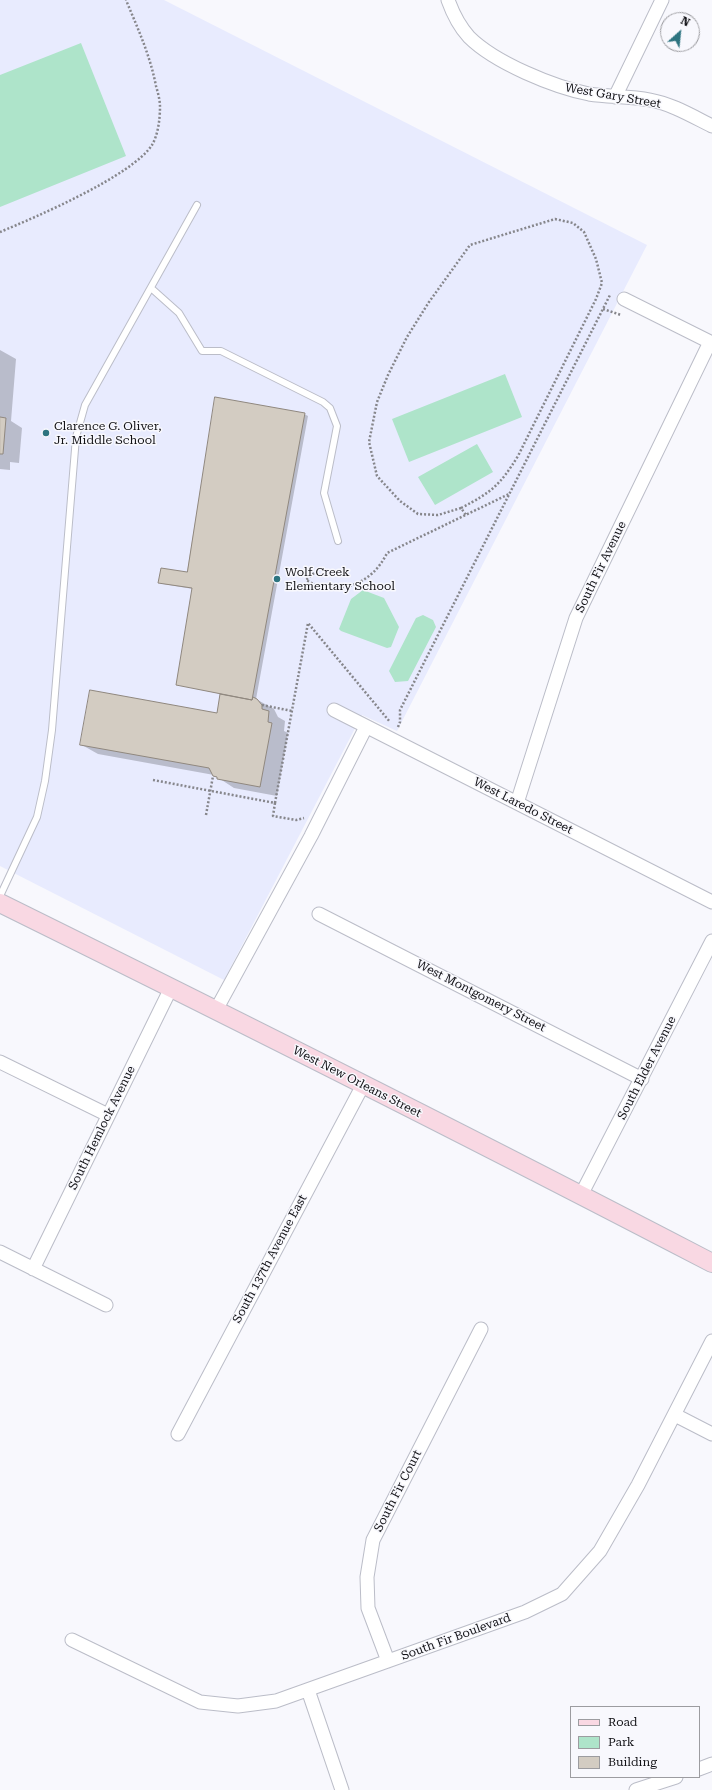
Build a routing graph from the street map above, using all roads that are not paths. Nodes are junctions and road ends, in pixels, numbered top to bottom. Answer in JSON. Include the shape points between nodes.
{"nodes":[{"id":1,"x":448,"y":0,"type":"edge"},
{"id":2,"x":662,"y":0,"type":"edge"},
{"id":3,"x":615,"y":97,"type":"junction"},
{"id":4,"x":712,"y":126,"type":"edge"},
{"id":5,"x":197,"y":206,"type":"dead end"},
{"id":6,"x":151,"y":288,"type":"junction"},
{"id":7,"x":624,"y":299,"type":"dead end"},
{"id":8,"x":711,"y":342,"type":"edge"},
{"id":9,"x":338,"y":541,"type":"dead end"},
{"id":10,"x":334,"y":710,"type":"dead end"},
{"id":11,"x":366,"y":727,"type":"junction"},
{"id":12,"x":517,"y":803,"type":"junction"},
{"id":13,"x":0,"y":896,"type":"edge"},
{"id":14,"x":712,"y":902,"type":"edge"},
{"id":15,"x":0,"y":903,"type":"edge"},
{"id":16,"x":320,"y":914,"type":"dead end"},
{"id":17,"x":712,"y":941,"type":"edge"},
{"id":18,"x":172,"y":988,"type":"junction"},
{"id":19,"x":216,"y":1010,"type":"junction"},
{"id":20,"x":0,"y":1062,"type":"edge"},
{"id":21,"x":642,"y":1079,"type":"junction"},
{"id":22,"x":363,"y":1085,"type":"junction"},
{"id":23,"x":108,"y":1115,"type":"junction"},
{"id":24,"x":581,"y":1195,"type":"junction"},
{"id":25,"x":0,"y":1252,"type":"edge"},
{"id":26,"x":712,"y":1263,"type":"edge"},
{"id":27,"x":33,"y":1269,"type":"junction"},
{"id":28,"x":106,"y":1305,"type":"dead end"},
{"id":29,"x":480,"y":1329,"type":"dead end"},
{"id":30,"x":712,"y":1341,"type":"edge"},
{"id":31,"x":675,"y":1415,"type":"junction"},
{"id":32,"x":178,"y":1434,"type":"dead end"},
{"id":33,"x":712,"y":1434,"type":"edge"},
{"id":34,"x":72,"y":1640,"type":"dead end"},
{"id":35,"x":388,"y":1661,"type":"junction"},
{"id":36,"x":308,"y":1690,"type":"junction"},
{"id":37,"x":712,"y":1764,"type":"edge"},
{"id":38,"x":700,"y":1769,"type":"edge"},
{"id":39,"x":674,"y":1778,"type":"edge"},
{"id":40,"x":660,"y":1786,"type":"edge"},
{"id":41,"x":342,"y":1790,"type":"edge"},
{"id":42,"x":636,"y":1790,"type":"edge"}],
"edges":[{"from":1,"to":3,"type":"street","name":"West Gary Street","via":[[455,17],[469,36],[485,50],[548,83],[570,90]]},
{"from":2,"to":3,"type":"street"},
{"from":3,"to":4,"type":"street","name":"West Gary Street","via":[[650,100]]},
{"from":5,"to":6,"type":"lane"},
{"from":6,"to":9,"type":"lane","via":[[179,313],[202,351],[221,351],[323,402],[330,408],[337,426],[324,493]]},
{"from":6,"to":13,"type":"lane","via":[[85,405],[76,437],[52,730],[45,781],[36,817]]},
{"from":7,"to":8,"type":"street"},
{"from":8,"to":12,"type":"street","name":"South Fir Avenue","via":[[576,618]]},
{"from":10,"to":11,"type":"street","name":"West Laredo Street"},
{"from":11,"to":12,"type":"street","name":"West Laredo Street"},
{"from":11,"to":19,"type":"street","via":[[311,836]]},
{"from":12,"to":14,"type":"street","name":"West Laredo Street"},
{"from":15,"to":18,"type":"street","name":"West New Orleans Street"},
{"from":16,"to":21,"type":"street","name":"West Montgomery Street"},
{"from":17,"to":21,"type":"street","name":"South Elder Avenue"},
{"from":18,"to":19,"type":"street","name":"West New Orleans Street"},
{"from":18,"to":23,"type":"street","name":"South Hemlock Avenue"},
{"from":19,"to":22,"type":"street","name":"West New Orleans Street"},
{"from":20,"to":23,"type":"street"},
{"from":21,"to":24,"type":"street","name":"South Elder Avenue"},
{"from":22,"to":24,"type":"street","name":"West New Orleans Street"},
{"from":22,"to":32,"type":"street","name":"South 137th Avenue East"},
{"from":23,"to":27,"type":"street","name":"South Hemlock Avenue"},
{"from":24,"to":26,"type":"street","name":"West New Orleans Street"},
{"from":25,"to":27,"type":"street"},
{"from":27,"to":28,"type":"street"},
{"from":29,"to":35,"type":"street","name":"South Fir Court","via":[[373,1540],[367,1577],[368,1608]]},
{"from":30,"to":31,"type":"street","name":"South Fir Boulevard"},
{"from":31,"to":33,"type":"street"},
{"from":31,"to":35,"type":"street","name":"South Fir Boulevard","via":[[600,1551],[562,1594],[525,1612]]},
{"from":34,"to":36,"type":"street","name":"South Fir Boulevard","via":[[200,1702],[238,1706],[276,1701]]},
{"from":35,"to":36,"type":"street","name":"South Fir Boulevard"},
{"from":36,"to":41,"type":"street"},
{"from":37,"to":38,"type":"street"},
{"from":39,"to":40,"type":"street"},
{"from":40,"to":42,"type":"street"}]}
